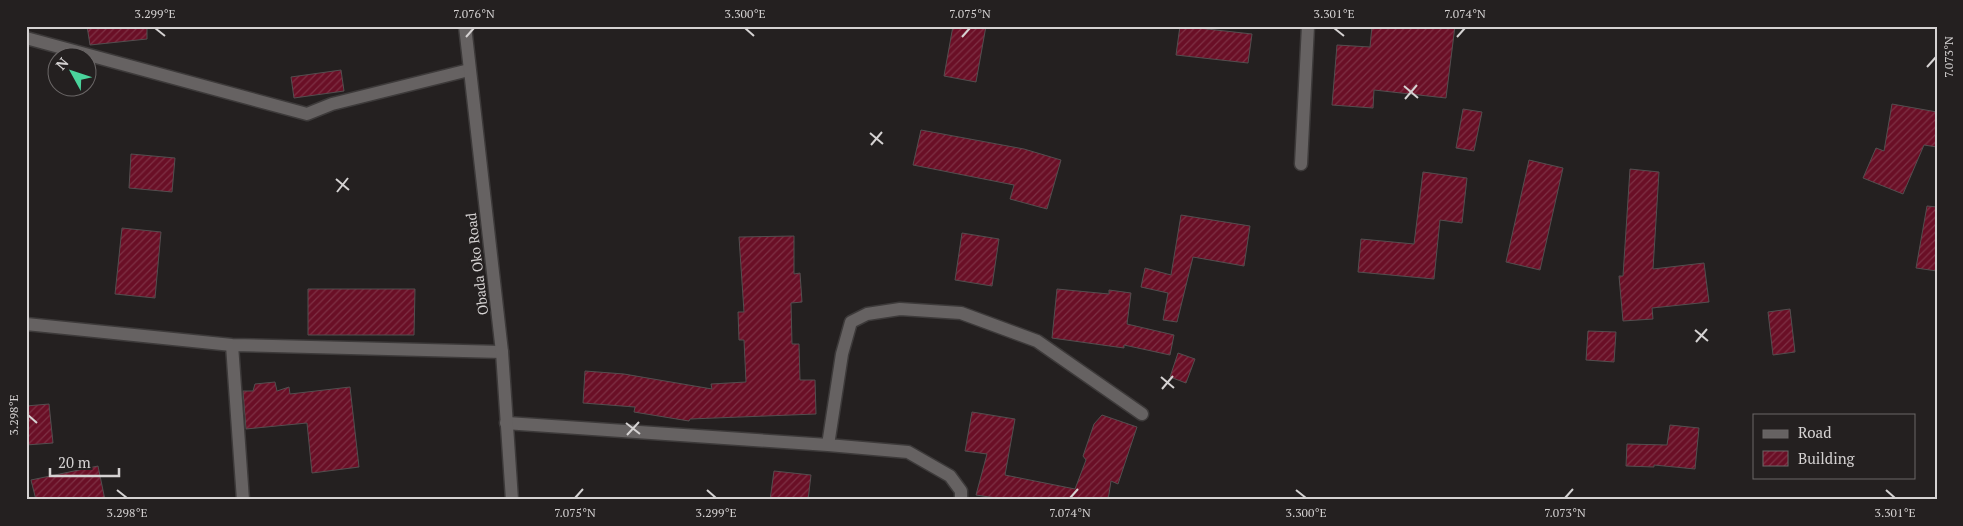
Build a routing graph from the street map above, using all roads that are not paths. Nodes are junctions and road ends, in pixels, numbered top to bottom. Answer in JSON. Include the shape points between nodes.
{"nodes":[{"id":1,"x":466,"y":26,"type":"edge"},
{"id":2,"x":1308,"y":26,"type":"edge"},
{"id":3,"x":26,"y":38,"type":"edge"},
{"id":4,"x":469,"y":70,"type":"junction"},
{"id":5,"x":1301,"y":164,"type":"dead end"},
{"id":6,"x":26,"y":324,"type":"edge"},
{"id":7,"x":232,"y":345,"type":"junction"},
{"id":8,"x":502,"y":352,"type":"junction"},
{"id":9,"x":1142,"y":414,"type":"dead end"},
{"id":10,"x":506,"y":423,"type":"junction"},
{"id":11,"x":828,"y":445,"type":"junction"},
{"id":12,"x":243,"y":500,"type":"edge"},
{"id":13,"x":512,"y":500,"type":"edge"},
{"id":14,"x":961,"y":500,"type":"edge"}],
"edges":[{"from":1,"to":4,"type":"street","name":"Obada Oko Road"},
{"from":2,"to":5,"type":"street"},
{"from":3,"to":4,"type":"street","via":[[307,114],[332,104]]},
{"from":4,"to":8,"type":"street","name":"Obada Oko Road"},
{"from":6,"to":7,"type":"street"},
{"from":7,"to":8,"type":"street"},
{"from":7,"to":12,"type":"street"},
{"from":8,"to":10,"type":"street","name":"Obada Oko Road"},
{"from":9,"to":11,"type":"street","via":[[1037,341],[961,313],[900,310],[867,314],[851,322],[842,354]]},
{"from":10,"to":11,"type":"street"},
{"from":10,"to":13,"type":"street","name":"Obada Oko Road"},
{"from":11,"to":14,"type":"street","via":[[908,452],[950,476],[961,491]]}]}
